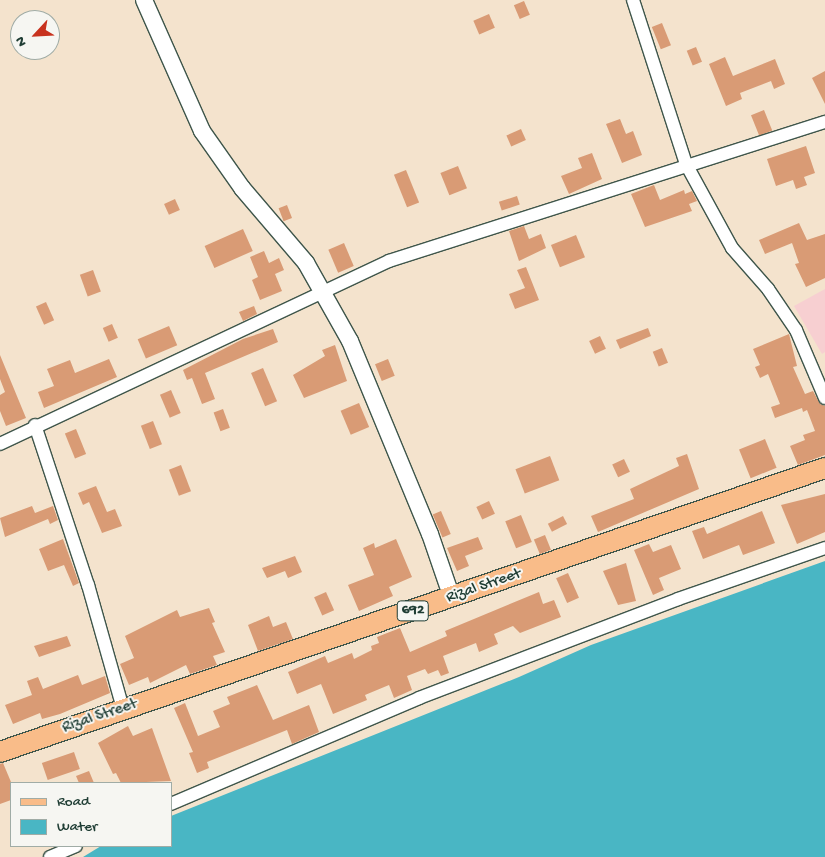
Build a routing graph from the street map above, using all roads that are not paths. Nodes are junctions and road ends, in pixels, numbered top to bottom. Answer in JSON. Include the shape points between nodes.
{"nodes":[{"id":1,"x":144,"y":0,"type":"edge"},
{"id":2,"x":633,"y":0,"type":"edge"},
{"id":3,"x":825,"y":122,"type":"edge"},
{"id":4,"x":686,"y":164,"type":"junction"},
{"id":5,"x":324,"y":294,"type":"junction"},
{"id":6,"x":825,"y":398,"type":"edge"},
{"id":7,"x":35,"y":425,"type":"junction"},
{"id":8,"x":0,"y":444,"type":"edge"},
{"id":9,"x":825,"y":468,"type":"edge"},
{"id":10,"x":825,"y":548,"type":"edge"},
{"id":11,"x":452,"y":598,"type":"junction"},
{"id":12,"x":123,"y":709,"type":"junction"},
{"id":13,"x":0,"y":752,"type":"edge"},
{"id":14,"x":172,"y":804,"type":"edge"},
{"id":15,"x":74,"y":847,"type":"edge"},
{"id":16,"x":50,"y":857,"type":"edge"}],
"edges":[{"from":1,"to":5,"type":"street","via":[[202,132],[242,188],[306,263]]},
{"from":2,"to":4,"type":"street"},
{"from":3,"to":4,"type":"street"},
{"from":4,"to":5,"type":"street","via":[[389,261]]},
{"from":4,"to":6,"type":"street","via":[[732,248],[768,289],[796,330]]},
{"from":5,"to":7,"type":"street"},
{"from":5,"to":11,"type":"street","via":[[350,341],[430,534]]},
{"from":7,"to":8,"type":"street"},
{"from":7,"to":12,"type":"street","via":[[88,585]]},
{"from":9,"to":11,"type":"main road","name":"Rizal Street","number":"692"},
{"from":10,"to":14,"type":"street","via":[[678,599],[419,698]]},
{"from":11,"to":12,"type":"main road","name":"Rizal Street","number":"692"},
{"from":12,"to":13,"type":"main road","name":"Rizal Street","number":"692"},
{"from":15,"to":16,"type":"street"}]}
